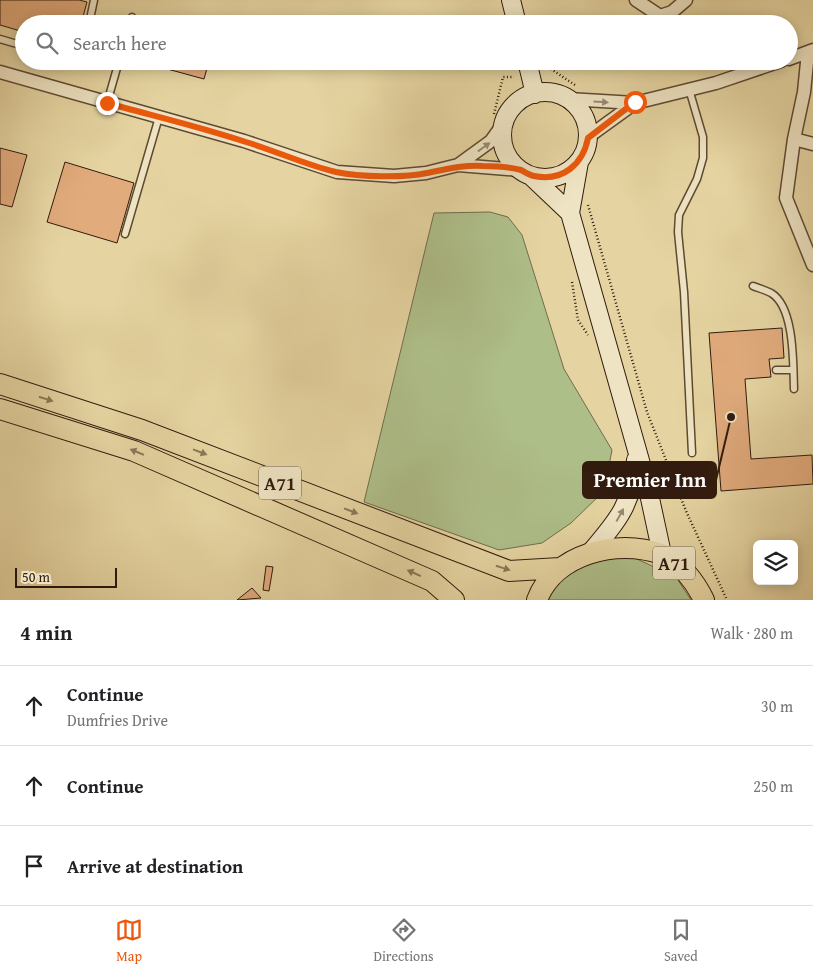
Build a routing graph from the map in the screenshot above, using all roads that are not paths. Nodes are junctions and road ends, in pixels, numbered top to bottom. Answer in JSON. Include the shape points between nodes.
{"nodes":[{"id":1,"x":94,"y":0,"type":"edge"},
{"id":2,"x":511,"y":0,"type":"edge"},
{"id":3,"x":636,"y":0,"type":"edge"},
{"id":4,"x":686,"y":0,"type":"edge"},
{"id":5,"x":92,"y":15,"type":"edge"},
{"id":6,"x":515,"y":15,"type":"edge"},
{"id":7,"x":658,"y":15,"type":"edge"},
{"id":8,"x":663,"y":15,"type":"edge"},
{"id":9,"x":0,"y":39,"type":"edge"},
{"id":10,"x":15,"y":43,"type":"edge"},
{"id":11,"x":811,"y":51,"type":"edge"},
{"id":12,"x":798,"y":55,"type":"edge"},
{"id":13,"x":116,"y":70,"type":"edge"},
{"id":14,"x":528,"y":70,"type":"edge"},
{"id":15,"x":754,"y":70,"type":"edge"},
{"id":16,"x":0,"y":72,"type":"edge"},
{"id":17,"x":689,"y":89,"type":"junction"},
{"id":18,"x":535,"y":94,"type":"junction"},
{"id":19,"x":568,"y":99,"type":"junction"},
{"id":20,"x":635,"y":102,"type":"junction"},
{"id":21,"x":107,"y":103,"type":"junction"},
{"id":22,"x":159,"y":117,"type":"junction"},
{"id":23,"x":504,"y":123,"type":"junction"},
{"id":24,"x":588,"y":138,"type":"junction"},
{"id":25,"x":794,"y":139,"type":"junction"},
{"id":26,"x":813,"y":144,"type":"edge"},
{"id":27,"x":579,"y":162,"type":"junction"},
{"id":28,"x":458,"y":165,"type":"junction"},
{"id":29,"x":526,"y":173,"type":"junction"},
{"id":30,"x":570,"y":213,"type":"junction"},
{"id":31,"x":125,"y":234,"type":"dead end"},
{"id":32,"x":813,"y":266,"type":"edge"},
{"id":33,"x":753,"y":286,"type":"dead end"},
{"id":34,"x":776,"y":370,"type":"dead end"},
{"id":35,"x":793,"y":370,"type":"junction"},
{"id":36,"x":0,"y":384,"type":"edge"},
{"id":37,"x":794,"y":389,"type":"dead end"},
{"id":38,"x":0,"y":409,"type":"edge"},
{"id":39,"x":637,"y":450,"type":"junction"},
{"id":40,"x":692,"y":453,"type":"dead end"},
{"id":41,"x":590,"y":553,"type":"junction"},
{"id":42,"x":662,"y":554,"type":"junction"},
{"id":43,"x":560,"y":568,"type":"junction"},
{"id":44,"x":454,"y":600,"type":"edge"},
{"id":45,"x":537,"y":600,"type":"edge"},
{"id":46,"x":704,"y":600,"type":"edge"}],
"edges":[{"from":1,"to":5,"type":"lane"},
{"from":2,"to":6,"type":"main road"},
{"from":3,"to":7,"type":"street"},
{"from":4,"to":8,"type":"street"},
{"from":9,"to":10,"type":"lane"},
{"from":11,"to":12,"type":"street"},
{"from":11,"to":25,"type":"street"},
{"from":13,"to":21,"type":"lane"},
{"from":14,"to":18,"type":"main road"},
{"from":15,"to":17,"type":"street"},
{"from":16,"to":21,"type":"street"},
{"from":17,"to":20,"type":"street"},
{"from":17,"to":40,"type":"lane","via":[[702,137],[703,158],[697,179],[679,215],[678,232]]},
{"from":18,"to":19,"type":"main road","via":[[546,92]]},
{"from":18,"to":23,"type":"main road","via":[[516,105]]},
{"from":19,"to":20,"type":"street","one_way":true},
{"from":19,"to":24,"type":"main road","via":[[583,115]]},
{"from":20,"to":24,"type":"street"},
{"from":21,"to":22,"type":"street"},
{"from":22,"to":28,"type":"street","via":[[337,172],[394,176],[426,174]]},
{"from":22,"to":31,"type":"lane"},
{"from":28,"to":23,"type":"street","one_way":true,"via":[[491,141]]},
{"from":23,"to":29,"type":"main road","via":[[502,138],[505,150],[511,161]]},
{"from":24,"to":27,"type":"main road"},
{"from":25,"to":26,"type":"street"},
{"from":25,"to":32,"type":"street","via":[[786,198]]},
{"from":27,"to":29,"type":"main road","via":[[558,176],[544,178]]},
{"from":27,"to":30,"type":"main road"},
{"from":28,"to":29,"type":"street"},
{"from":29,"to":30,"type":"main road"},
{"from":30,"to":39,"type":"main road"},
{"from":33,"to":35,"type":"lane","via":[[772,294],[784,309],[791,337]]},
{"from":34,"to":35,"type":"lane"},
{"from":35,"to":37,"type":"lane"},
{"from":36,"to":43,"type":"main road","number":"A71","one_way":true,"via":[[142,430],[509,571]]},
{"from":44,"to":38,"type":"main road","number":"A71","one_way":true,"via":[[432,581],[134,451]]},
{"from":41,"to":39,"type":"main road","one_way":true,"via":[[620,517],[634,483]]},
{"from":39,"to":42,"type":"main road"},
{"from":41,"to":42,"type":"main road","number":"A71","via":[[630,547]]},
{"from":41,"to":43,"type":"main road","number":"A71"},
{"from":42,"to":46,"type":"main road","number":"A71","via":[[689,575]]},
{"from":43,"to":45,"type":"main road","number":"A71","via":[[541,589]]}]}
